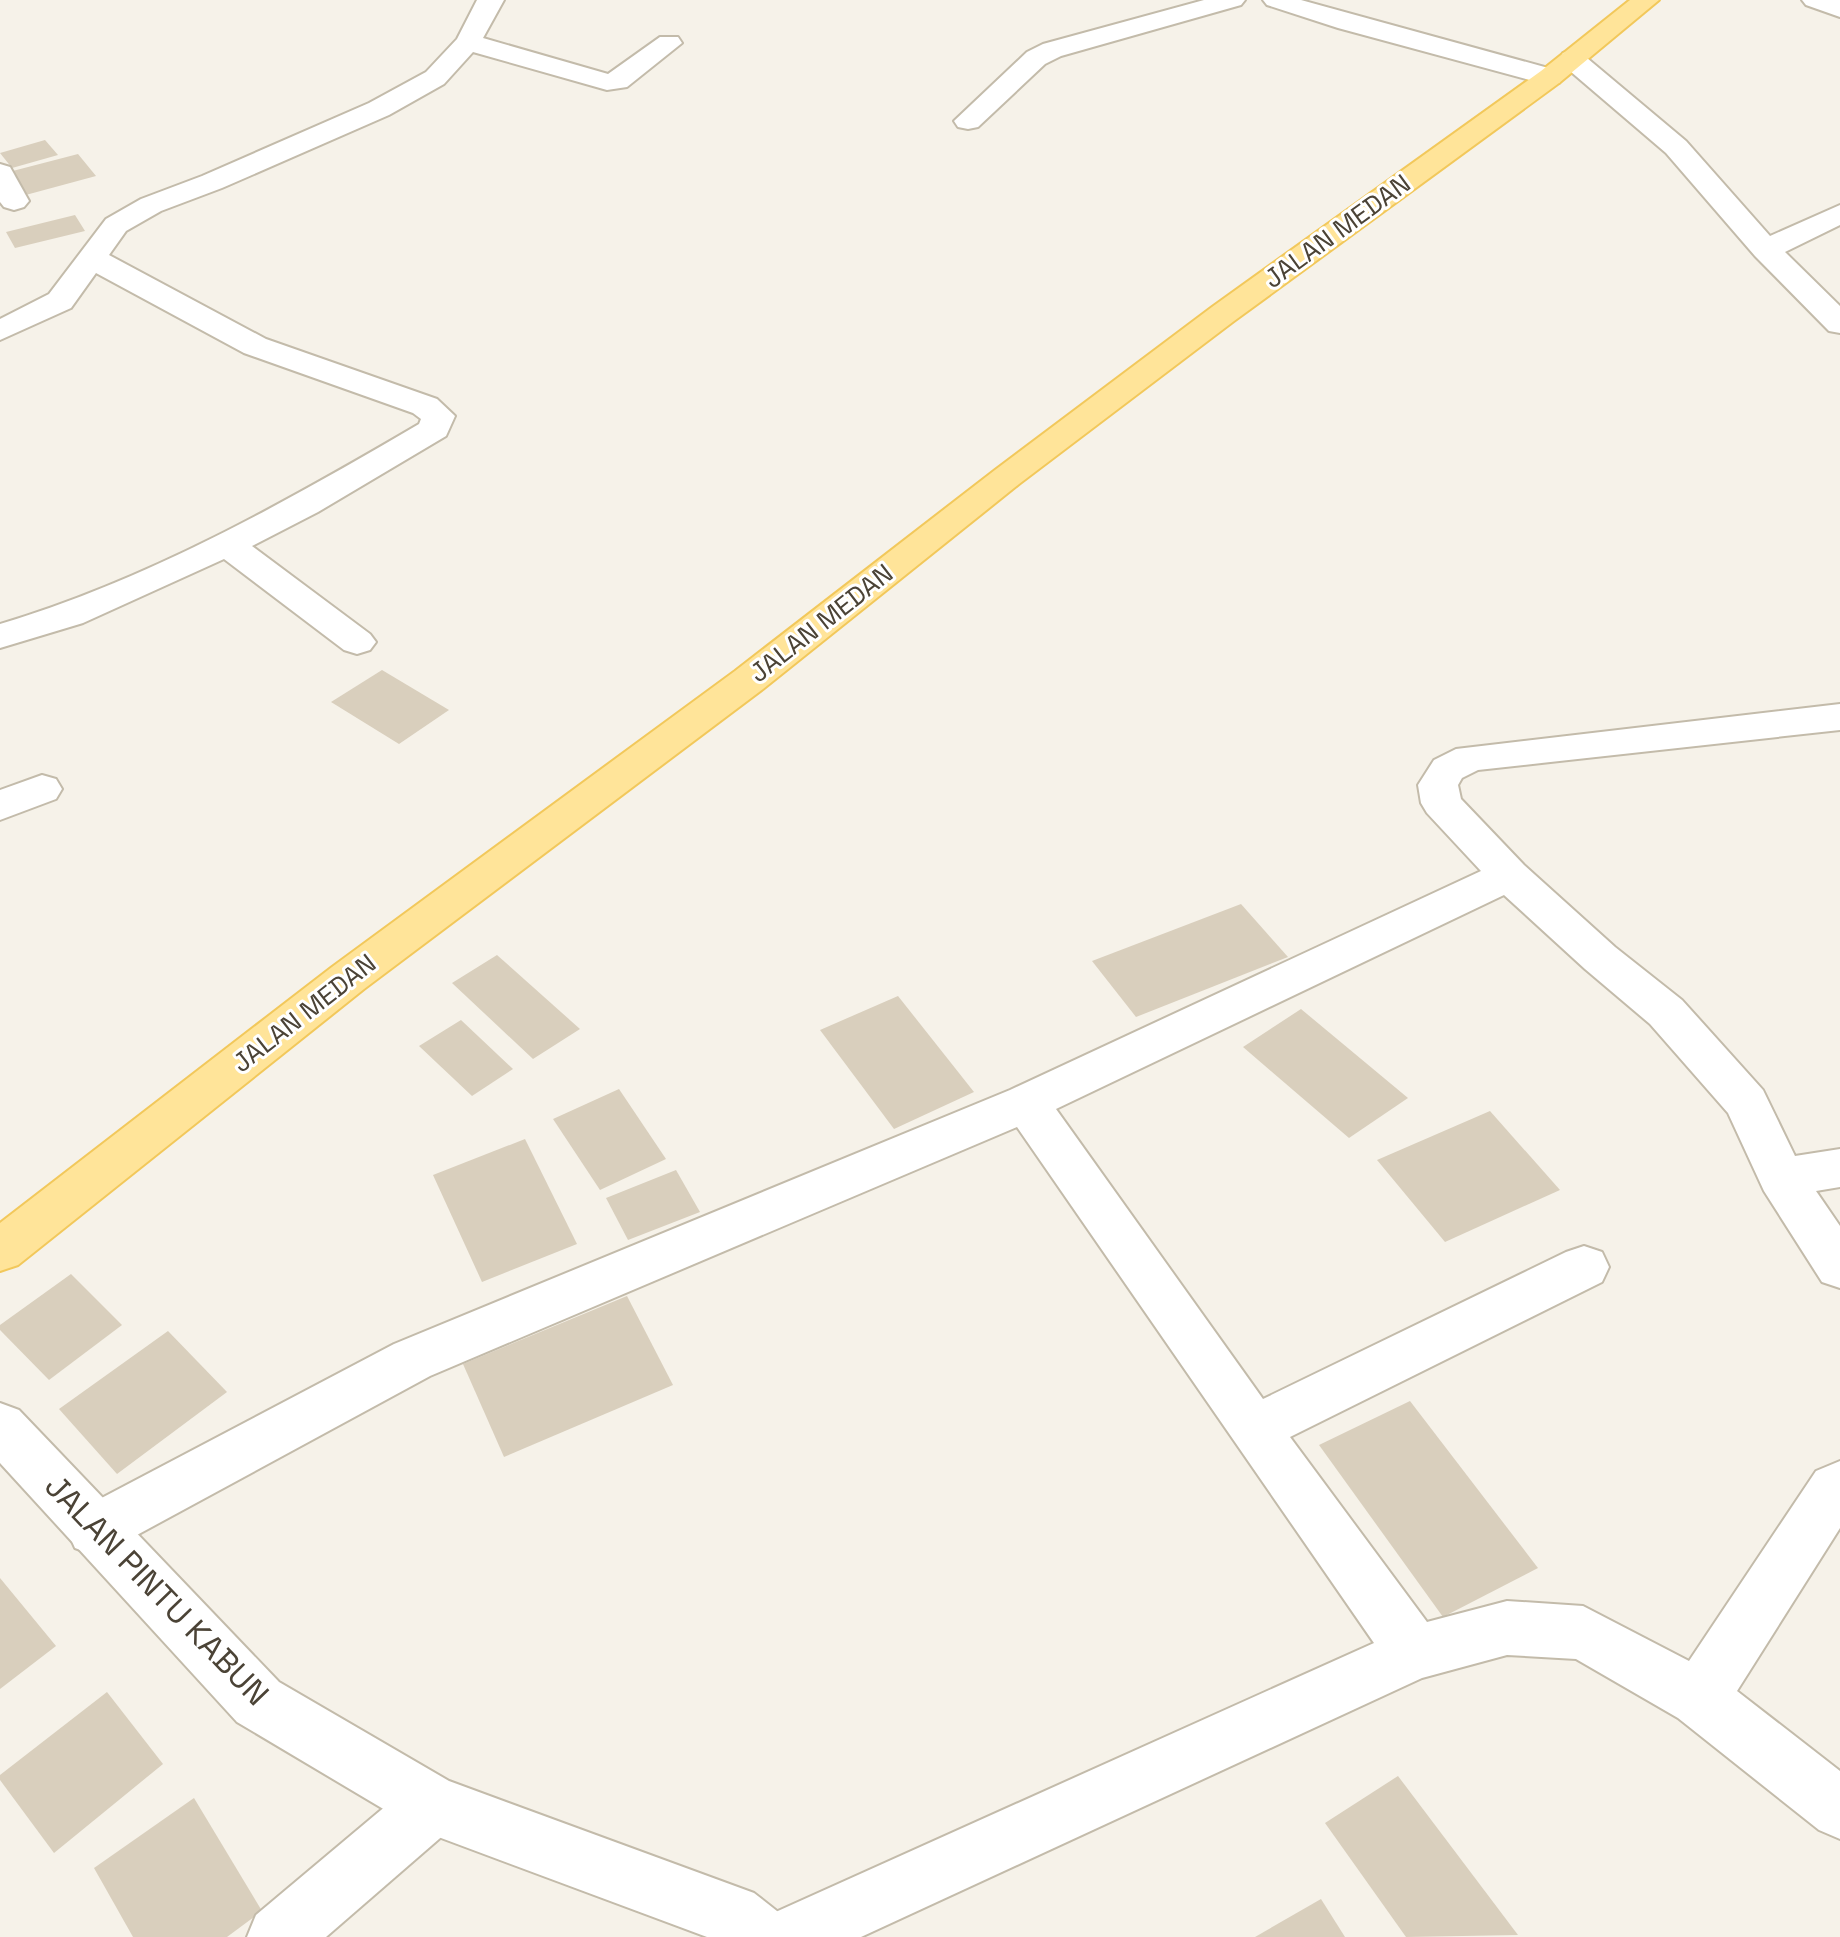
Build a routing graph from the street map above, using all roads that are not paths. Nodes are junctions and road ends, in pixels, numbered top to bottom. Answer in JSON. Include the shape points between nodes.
{"nodes":[{"id":1,"x":491,"y":0,"type":"edge"},
{"id":2,"x":1232,"y":0,"type":"edge"},
{"id":3,"x":1276,"y":0,"type":"edge"},
{"id":4,"x":1646,"y":0,"type":"edge"},
{"id":5,"x":1815,"y":0,"type":"edge"},
{"id":6,"x":1840,"y":9,"type":"edge"},
{"id":7,"x":468,"y":42,"type":"junction"},
{"id":8,"x":669,"y":43,"type":"dead end"},
{"id":9,"x":1561,"y":68,"type":"junction"},
{"id":10,"x":968,"y":121,"type":"dead end"},
{"id":11,"x":0,"y":173,"type":"edge"},
{"id":12,"x":14,"y":201,"type":"dead end"},
{"id":13,"x":1840,"y":214,"type":"edge"},
{"id":14,"x":1766,"y":250,"type":"junction"},
{"id":15,"x":90,"y":257,"type":"junction"},
{"id":16,"x":1840,"y":324,"type":"edge"},
{"id":17,"x":0,"y":331,"type":"edge"},
{"id":18,"x":227,"y":544,"type":"junction"},
{"id":19,"x":0,"y":636,"type":"edge"},
{"id":20,"x":357,"y":642,"type":"dead end"},
{"id":21,"x":1840,"y":717,"type":"edge"},
{"id":22,"x":42,"y":789,"type":"dead end"},
{"id":23,"x":0,"y":806,"type":"edge"},
{"id":24,"x":1509,"y":875,"type":"junction"},
{"id":25,"x":1026,"y":1103,"type":"junction"},
{"id":26,"x":1840,"y":1168,"type":"edge"},
{"id":27,"x":1781,"y":1177,"type":"junction"},
{"id":28,"x":0,"y":1251,"type":"edge"},
{"id":29,"x":1584,"y":1267,"type":"dead end"},
{"id":30,"x":1840,"y":1267,"type":"edge"},
{"id":31,"x":0,"y":1426,"type":"edge"},
{"id":32,"x":1254,"y":1429,"type":"junction"},
{"id":33,"x":1840,"y":1485,"type":"edge"},
{"id":34,"x":94,"y":1530,"type":"junction"},
{"id":35,"x":1415,"y":1653,"type":"junction"},
{"id":36,"x":1699,"y":1698,"type":"junction"},
{"id":37,"x":433,"y":1805,"type":"junction"},
{"id":38,"x":1840,"y":1809,"type":"edge"},
{"id":39,"x":278,"y":1937,"type":"edge"},
{"id":40,"x":760,"y":1937,"type":"edge"},
{"id":41,"x":791,"y":1937,"type":"edge"}],
"edges":[{"from":1,"to":7,"type":"street"},
{"from":2,"to":10,"type":"street","via":[[1052,50]]},
{"from":3,"to":9,"type":"street","via":[[1347,23]]},
{"from":4,"to":9,"type":"main road","name":"JALAN MEDAN"},
{"from":5,"to":6,"type":"street"},
{"from":7,"to":8,"type":"street","via":[[607,82],[618,81]]},
{"from":7,"to":15,"type":"street","via":[[417,91],[151,205],[116,225]]},
{"from":9,"to":14,"type":"street","via":[[1676,147]]},
{"from":9,"to":28,"type":"main road","name":"JALAN MEDAN","via":[[1019,468],[749,680],[348,978]]},
{"from":11,"to":12,"type":"street"},
{"from":13,"to":14,"type":"street"},
{"from":14,"to":16,"type":"street"},
{"from":15,"to":17,"type":"street","via":[[60,301]]},
{"from":15,"to":18,"type":"street","via":[[255,346],[425,406],[438,416],[434,429],[306,505]]},
{"from":18,"to":19,"type":"street","via":[[70,615]]},
{"from":18,"to":20,"type":"street"},
{"from":21,"to":24,"type":"street","via":[[1470,758],[1448,769],[1438,785],[1441,803]]},
{"from":22,"to":23,"type":"street"},
{"from":24,"to":25,"type":"street"},
{"from":24,"to":27,"type":"street","via":[[1666,1012],[1747,1103]]},
{"from":25,"to":32,"type":"street"},
{"from":25,"to":34,"type":"street","via":[[412,1360]]},
{"from":26,"to":27,"type":"street"},
{"from":27,"to":30,"type":"street"},
{"from":29,"to":32,"type":"street"},
{"from":31,"to":34,"type":"street","name":"JALAN PINTU KABUN"},
{"from":32,"to":35,"type":"street"},
{"from":33,"to":36,"type":"street"},
{"from":34,"to":37,"type":"street","name":"JALAN PINTU KABUN","via":[[258,1702]]},
{"from":35,"to":36,"type":"street","via":[[1507,1628],[1583,1633]]},
{"from":35,"to":41,"type":"street"},
{"from":36,"to":38,"type":"street"},
{"from":37,"to":39,"type":"street"},
{"from":37,"to":40,"type":"street","name":"JALAN PINTU KABUN","via":[[732,1915]]}]}
